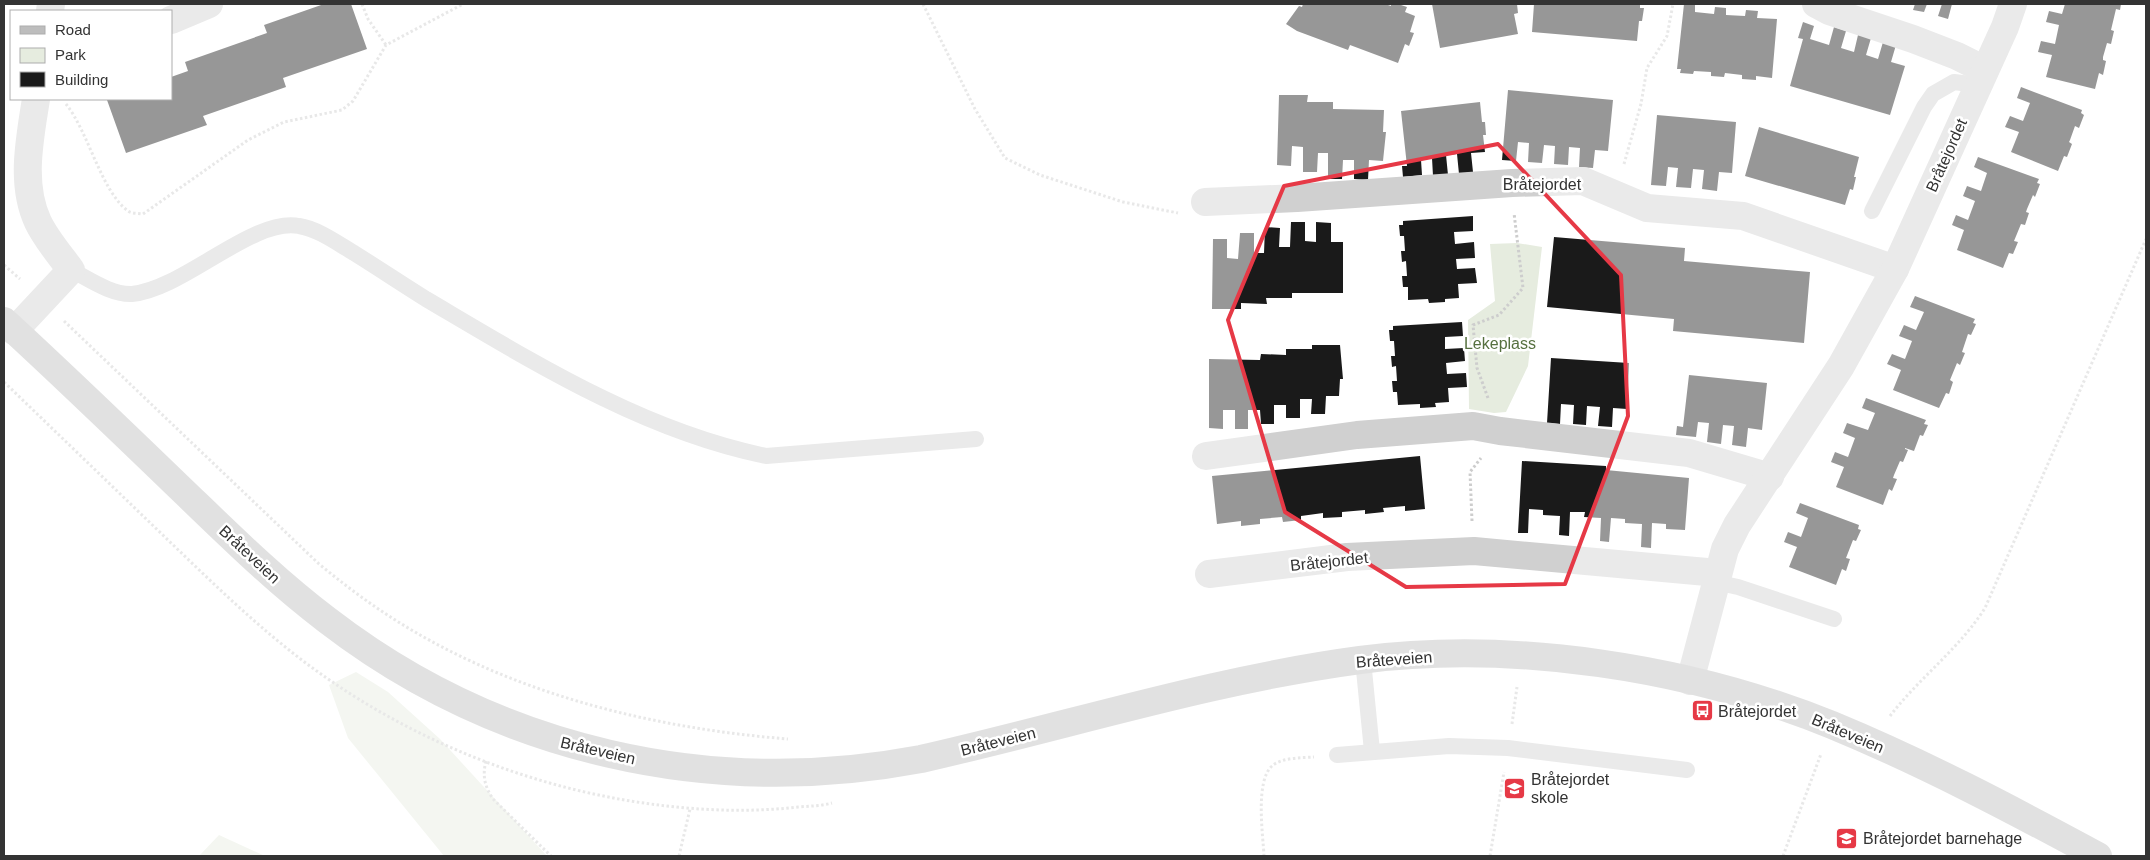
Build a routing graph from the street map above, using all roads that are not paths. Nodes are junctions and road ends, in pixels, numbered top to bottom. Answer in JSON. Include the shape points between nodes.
{"nodes":[{"id":1,"x":208,"y":4,"type":"edge"},
{"id":2,"x":1816,"y":4,"type":"edge"},
{"id":3,"x":2013,"y":4,"type":"edge"},
{"id":4,"x":172,"y":20,"type":"edge"},
{"id":5,"x":1981,"y":77,"type":"junction"},
{"id":6,"x":36,"y":100,"type":"edge"},
{"id":7,"x":1205,"y":202,"type":"road end"},
{"id":8,"x":1872,"y":211,"type":"dead end"},
{"id":9,"x":1895,"y":269,"type":"junction"},
{"id":10,"x":71,"y":270,"type":"junction"},
{"id":11,"x":9,"y":326,"type":"edge"},
{"id":12,"x":976,"y":439,"type":"dead end"},
{"id":13,"x":1206,"y":456,"type":"dead end"},
{"id":14,"x":1770,"y":477,"type":"junction"},
{"id":15,"x":1209,"y":574,"type":"dead end"},
{"id":16,"x":1717,"y":578,"type":"junction"},
{"id":17,"x":1834,"y":619,"type":"dead end"},
{"id":18,"x":1363,"y":660,"type":"junction"},
{"id":19,"x":1690,"y":681,"type":"junction"},
{"id":20,"x":1372,"y":751,"type":"junction"},
{"id":21,"x":1337,"y":755,"type":"road end"},
{"id":22,"x":1687,"y":770,"type":"dead end"},
{"id":23,"x":2098,"y":856,"type":"edge"}],
"edges":[{"from":1,"to":4,"type":"street"},
{"from":2,"to":5,"type":"street","via":[[1957,56]]},
{"from":3,"to":5,"type":"street","name":"Bråtejordet"},
{"from":5,"to":8,"type":"lane","via":[[1954,82],[1933,94]]},
{"from":5,"to":9,"type":"street","name":"Bråtejordet"},
{"from":6,"to":10,"type":"street","via":[[27,180],[37,221]]},
{"from":7,"to":9,"type":"street","name":"Bråtejordet","via":[[1583,181],[1647,208],[1743,216]]},
{"from":9,"to":14,"type":"street","name":"Bråtejordet","via":[[1841,366]]},
{"from":10,"to":11,"type":"street","via":[[42,300]]},
{"from":10,"to":12,"type":"lane","via":[[109,289],[131,294],[164,285],[264,230],[300,226],[331,239],[546,369],[659,424],[732,450],[766,456]]},
{"from":11,"to":18,"type":"main road","name":"Bråteveien","via":[[249,554],[328,621],[398,669],[464,705],[546,738],[672,766],[740,772],[809,773],[885,766],[1244,680]]},
{"from":13,"to":14,"type":"street","via":[[1357,435],[1473,426],[1689,453]]},
{"from":14,"to":16,"type":"street","name":"Bråtejordet","via":[[1737,525]]},
{"from":15,"to":16,"type":"street","name":"Bråtejordet","via":[[1347,558],[1474,551]]},
{"from":16,"to":17,"type":"lane"},
{"from":16,"to":19,"type":"street","name":"Bråtejordet"},
{"from":18,"to":19,"type":"main road","name":"Bråteveien","via":[[1426,655],[1520,656],[1586,662]]},
{"from":18,"to":20,"type":"lane"},
{"from":19,"to":23,"type":"main road","name":"Bråteveien","via":[[1773,704],[1832,725],[1972,789]]},
{"from":20,"to":21,"type":"lane"},
{"from":20,"to":22,"type":"lane","via":[[1450,746],[1508,748]]}]}
